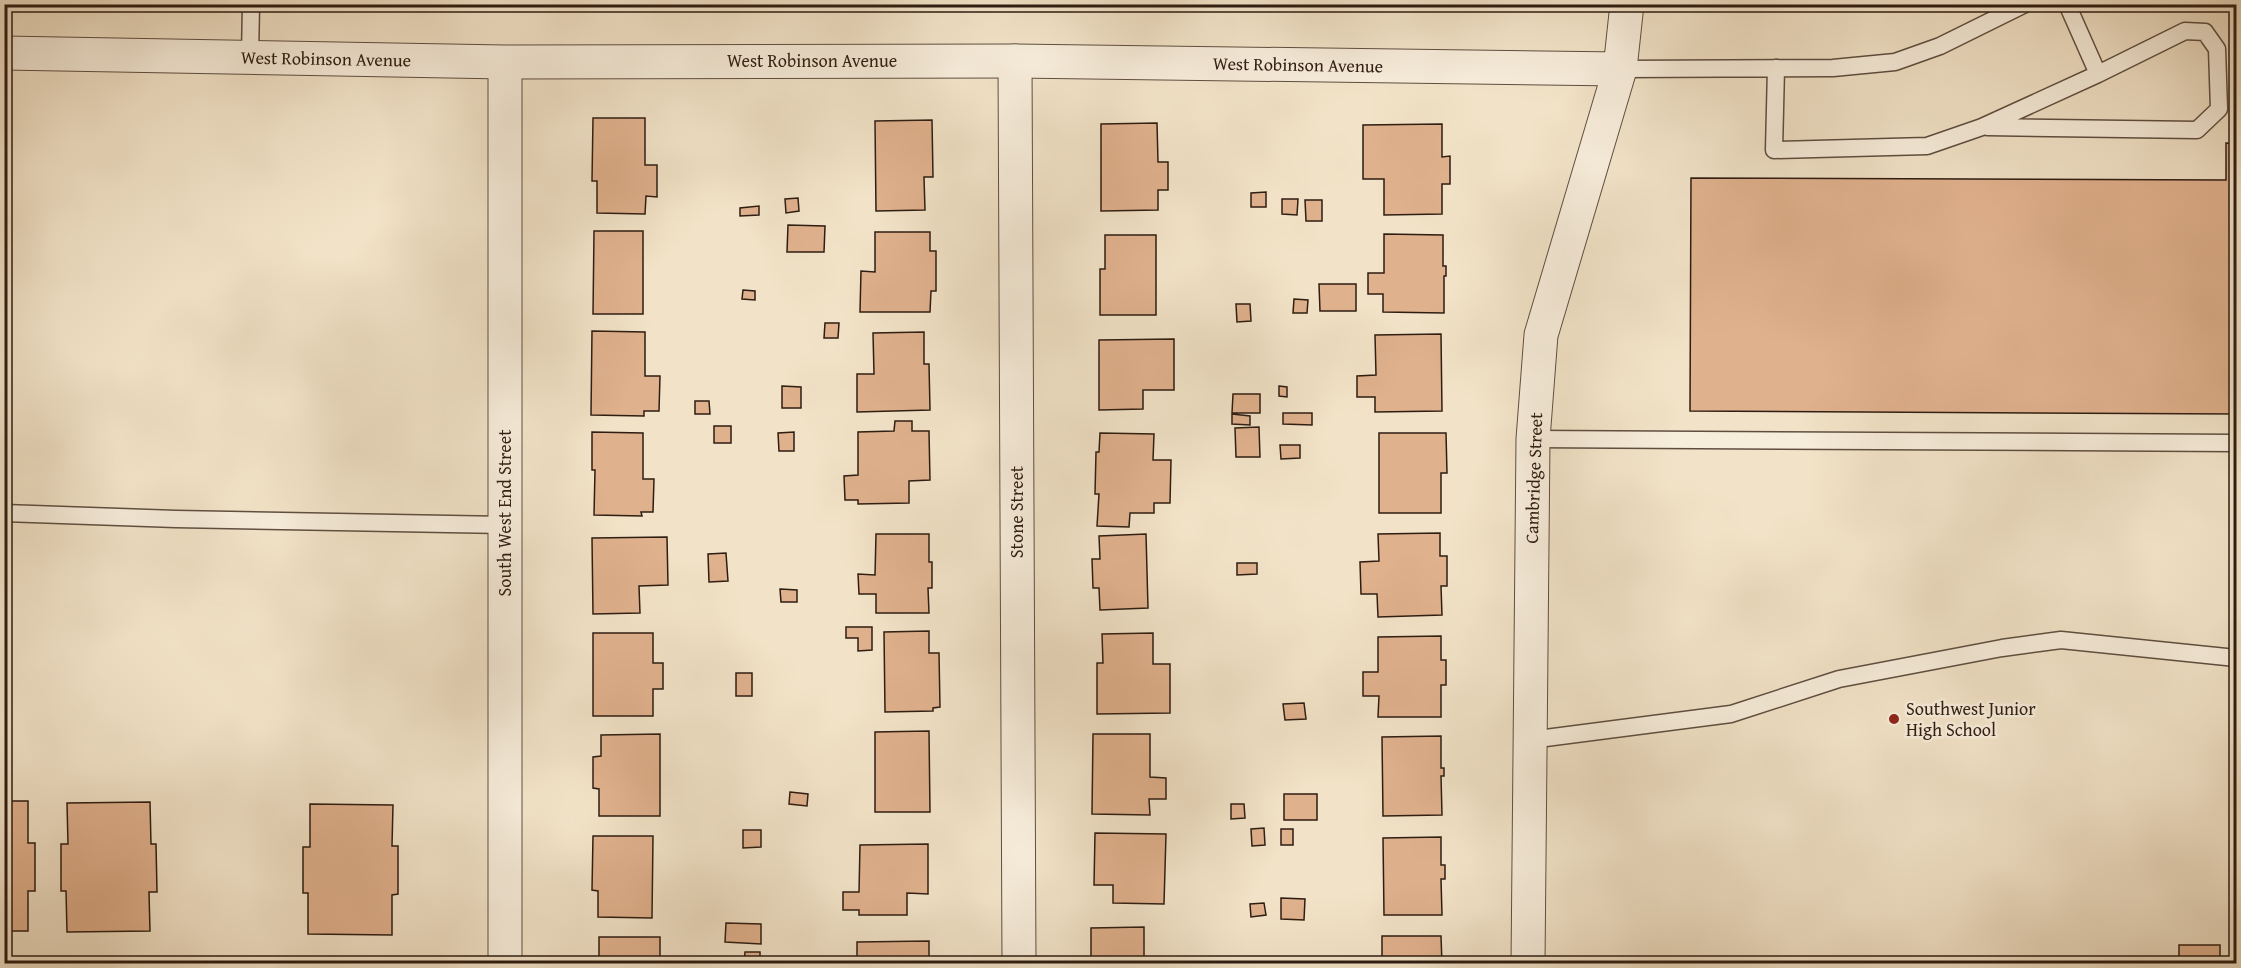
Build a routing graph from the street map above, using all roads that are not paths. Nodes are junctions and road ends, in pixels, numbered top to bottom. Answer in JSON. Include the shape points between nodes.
{"nodes":[{"id":1,"x":250,"y":4,"type":"edge"},
{"id":2,"x":1627,"y":4,"type":"edge"},
{"id":3,"x":2025,"y":4,"type":"edge"},
{"id":4,"x":2067,"y":4,"type":"edge"},
{"id":5,"x":4,"y":53,"type":"edge"},
{"id":6,"x":250,"y":58,"type":"junction"},
{"id":7,"x":1016,"y":61,"type":"junction"},
{"id":8,"x":505,"y":62,"type":"junction"},
{"id":9,"x":1776,"y":68,"type":"junction"},
{"id":10,"x":1620,"y":69,"type":"junction"},
{"id":11,"x":2098,"y":74,"type":"junction"},
{"id":12,"x":1982,"y":127,"type":"junction"},
{"id":13,"x":1533,"y":439,"type":"junction"},
{"id":14,"x":2236,"y":443,"type":"edge"},
{"id":15,"x":4,"y":513,"type":"edge"},
{"id":16,"x":505,"y":525,"type":"junction"},
{"id":17,"x":2236,"y":658,"type":"edge"},
{"id":18,"x":1530,"y":740,"type":"junction"},
{"id":19,"x":505,"y":963,"type":"edge"},
{"id":20,"x":1018,"y":963,"type":"edge"},
{"id":21,"x":1528,"y":963,"type":"edge"}],
"edges":[{"from":1,"to":6,"type":"lane"},
{"from":2,"to":10,"type":"street","name":"Cambridge Street"},
{"from":3,"to":9,"type":"lane","via":[[1940,46],[1895,62]]},
{"from":4,"to":11,"type":"lane"},
{"from":5,"to":6,"type":"street","name":"West Robinson Avenue"},
{"from":6,"to":8,"type":"street","name":"West Robinson Avenue"},
{"from":7,"to":8,"type":"street","name":"West Robinson Avenue"},
{"from":7,"to":10,"type":"street","name":"West Robinson Avenue"},
{"from":7,"to":20,"type":"street","name":"Stone Street"},
{"from":8,"to":16,"type":"street","name":"South West End Street"},
{"from":9,"to":10,"type":"lane"},
{"from":9,"to":12,"type":"lane","via":[[1774,150],[1927,146]]},
{"from":10,"to":13,"type":"street","name":"Cambridge Street","via":[[1541,335]]},
{"from":11,"to":12,"type":"lane"},
{"from":11,"to":12,"type":"lane","via":[[2185,31],[2205,32],[2217,49],[2219,109],[2196,130]]},
{"from":13,"to":14,"type":"lane"},
{"from":13,"to":18,"type":"street","name":"Cambridge Street"},
{"from":15,"to":16,"type":"lane"},
{"from":16,"to":19,"type":"street","name":"South West End Street"},
{"from":17,"to":18,"type":"lane","via":[[2061,640],[1839,679],[1731,714]]},
{"from":18,"to":21,"type":"street","name":"Cambridge Street"}]}
